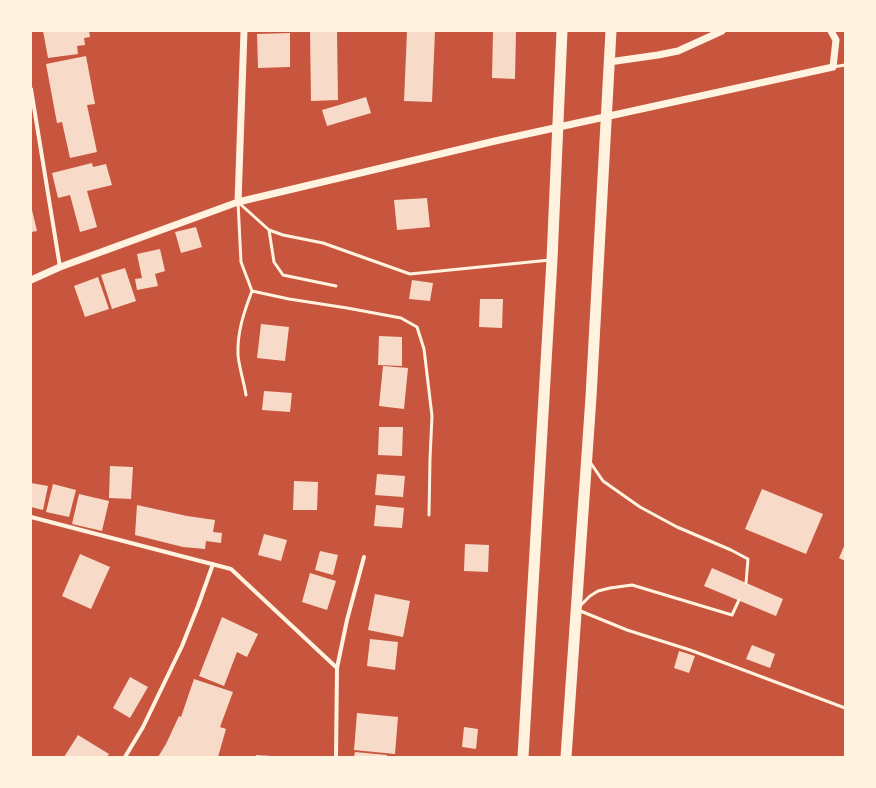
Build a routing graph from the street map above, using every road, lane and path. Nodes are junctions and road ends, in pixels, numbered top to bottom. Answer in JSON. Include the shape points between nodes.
{"nodes":[{"id":1,"x":244,"y":31,"type":"edge"},
{"id":2,"x":562,"y":31,"type":"edge"},
{"id":3,"x":610,"y":31,"type":"edge"},
{"id":4,"x":722,"y":31,"type":"edge"},
{"id":5,"x":831,"y":31,"type":"edge"},
{"id":6,"x":609,"y":62,"type":"junction"},
{"id":7,"x":845,"y":65,"type":"edge"},
{"id":8,"x":833,"y":67,"type":"junction"},
{"id":9,"x":31,"y":89,"type":"edge"},
{"id":10,"x":238,"y":202,"type":"junction"},
{"id":11,"x":269,"y":230,"type":"junction"},
{"id":12,"x":552,"y":260,"type":"junction"},
{"id":13,"x":60,"y":267,"type":"junction"},
{"id":14,"x":31,"y":280,"type":"edge"},
{"id":15,"x":336,"y":286,"type":"dead end"},
{"id":16,"x":252,"y":292,"type":"junction"},
{"id":17,"x":246,"y":395,"type":"dead end"},
{"id":18,"x":587,"y":456,"type":"junction"},
{"id":19,"x":429,"y":515,"type":"dead end"},
{"id":20,"x":31,"y":517,"type":"edge"},
{"id":21,"x":364,"y":557,"type":"dead end"},
{"id":22,"x":212,"y":564,"type":"junction"},
{"id":23,"x":746,"y":583,"type":"dead end"},
{"id":24,"x":739,"y":600,"type":"dead end"},
{"id":25,"x":576,"y":610,"type":"junction"},
{"id":26,"x":338,"y":668,"type":"junction"},
{"id":27,"x":845,"y":708,"type":"edge"},
{"id":28,"x":126,"y":757,"type":"edge"},
{"id":29,"x":336,"y":757,"type":"edge"},
{"id":30,"x":524,"y":757,"type":"edge"},
{"id":31,"x":566,"y":757,"type":"edge"}],
"edges":[{"from":1,"to":10,"type":"street"},
{"from":2,"to":12,"type":"highway"},
{"from":3,"to":6,"type":"highway"},
{"from":4,"to":6,"type":"street","via":[[678,51]]},
{"from":5,"to":8,"type":"street","via":[[836,40]]},
{"from":6,"to":18,"type":"highway"},
{"from":7,"to":8,"type":"lane"},
{"from":8,"to":10,"type":"street","via":[[494,141]]},
{"from":9,"to":13,"type":"street"},
{"from":10,"to":11,"type":"lane"},
{"from":10,"to":13,"type":"street"},
{"from":10,"to":16,"type":"lane","via":[[241,262]]},
{"from":11,"to":12,"type":"lane","via":[[323,243],[410,274]]},
{"from":11,"to":15,"type":"lane","via":[[274,262],[283,275]]},
{"from":12,"to":30,"type":"highway"},
{"from":13,"to":14,"type":"street"},
{"from":16,"to":17,"type":"lane","via":[[238,336],[238,356]]},
{"from":16,"to":19,"type":"lane","via":[[401,318],[417,327],[424,349],[432,416]]},
{"from":18,"to":23,"type":"lane","via":[[603,481],[640,507],[748,559]]},
{"from":18,"to":25,"type":"highway"},
{"from":20,"to":22,"type":"street"},
{"from":21,"to":26,"type":"street","via":[[347,620]]},
{"from":22,"to":26,"type":"street","via":[[231,569]]},
{"from":22,"to":28,"type":"street","via":[[182,646]]},
{"from":24,"to":25,"type":"lane","via":[[732,615],[632,585],[598,592]]},
{"from":25,"to":27,"type":"lane"},
{"from":25,"to":31,"type":"highway"},
{"from":26,"to":29,"type":"street"}]}
